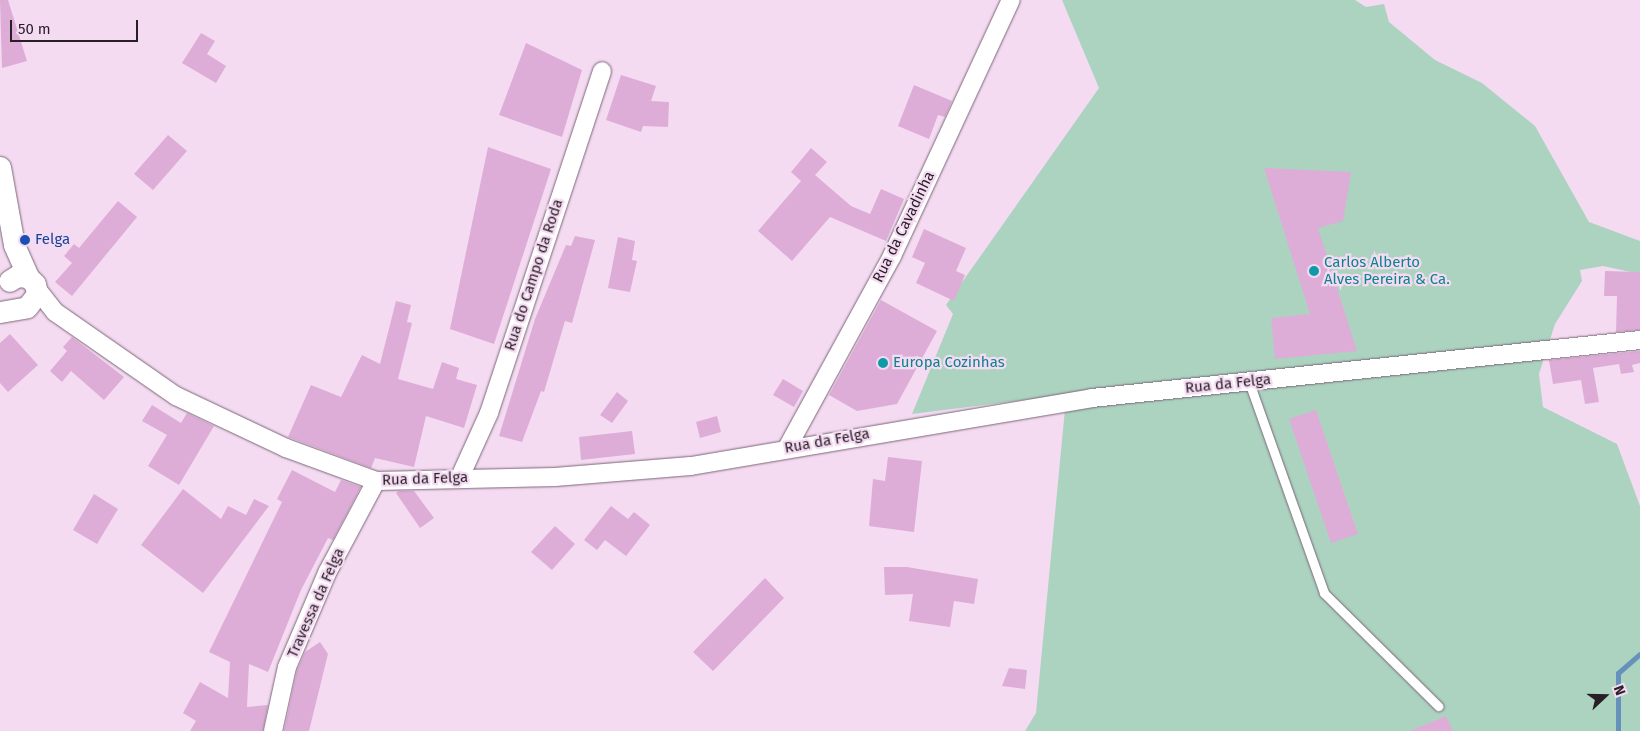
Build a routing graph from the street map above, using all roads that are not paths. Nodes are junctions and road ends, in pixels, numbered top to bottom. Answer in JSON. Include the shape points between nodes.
{"nodes":[{"id":1,"x":1011,"y":0,"type":"edge"},
{"id":2,"x":602,"y":71,"type":"dead end"},
{"id":3,"x":0,"y":167,"type":"edge"},
{"id":4,"x":15,"y":296,"type":"edge"},
{"id":5,"x":1640,"y":340,"type":"edge"},
{"id":6,"x":1249,"y":382,"type":"junction"},
{"id":7,"x":787,"y":448,"type":"junction"},
{"id":8,"x":460,"y":477,"type":"junction"},
{"id":9,"x":376,"y":481,"type":"junction"},
{"id":10,"x":1438,"y":706,"type":"dead end"},
{"id":11,"x":273,"y":731,"type":"edge"}],
"edges":[{"from":1,"to":7,"type":"street","name":"Rua da Cavadinha","via":[[892,256]]},
{"from":2,"to":8,"type":"street","name":"Rua do Campo da Roda","via":[[489,413]]},
{"from":3,"to":4,"type":"street","via":[[14,246]]},
{"from":4,"to":9,"type":"street","name":"Rua da Felga","via":[[55,312],[176,396],[286,448]]},
{"from":5,"to":6,"type":"street","name":"Rua da Felga"},
{"from":6,"to":7,"type":"street","name":"Rua da Felga","via":[[1082,399]]},
{"from":6,"to":10,"type":"lane","via":[[1324,593]]},
{"from":7,"to":8,"type":"street","name":"Rua da Felga","via":[[681,466],[555,477]]},
{"from":8,"to":9,"type":"street","name":"Rua da Felga"},
{"from":9,"to":11,"type":"street","name":"Travessa da Felga","via":[[328,571],[287,667]]}]}
